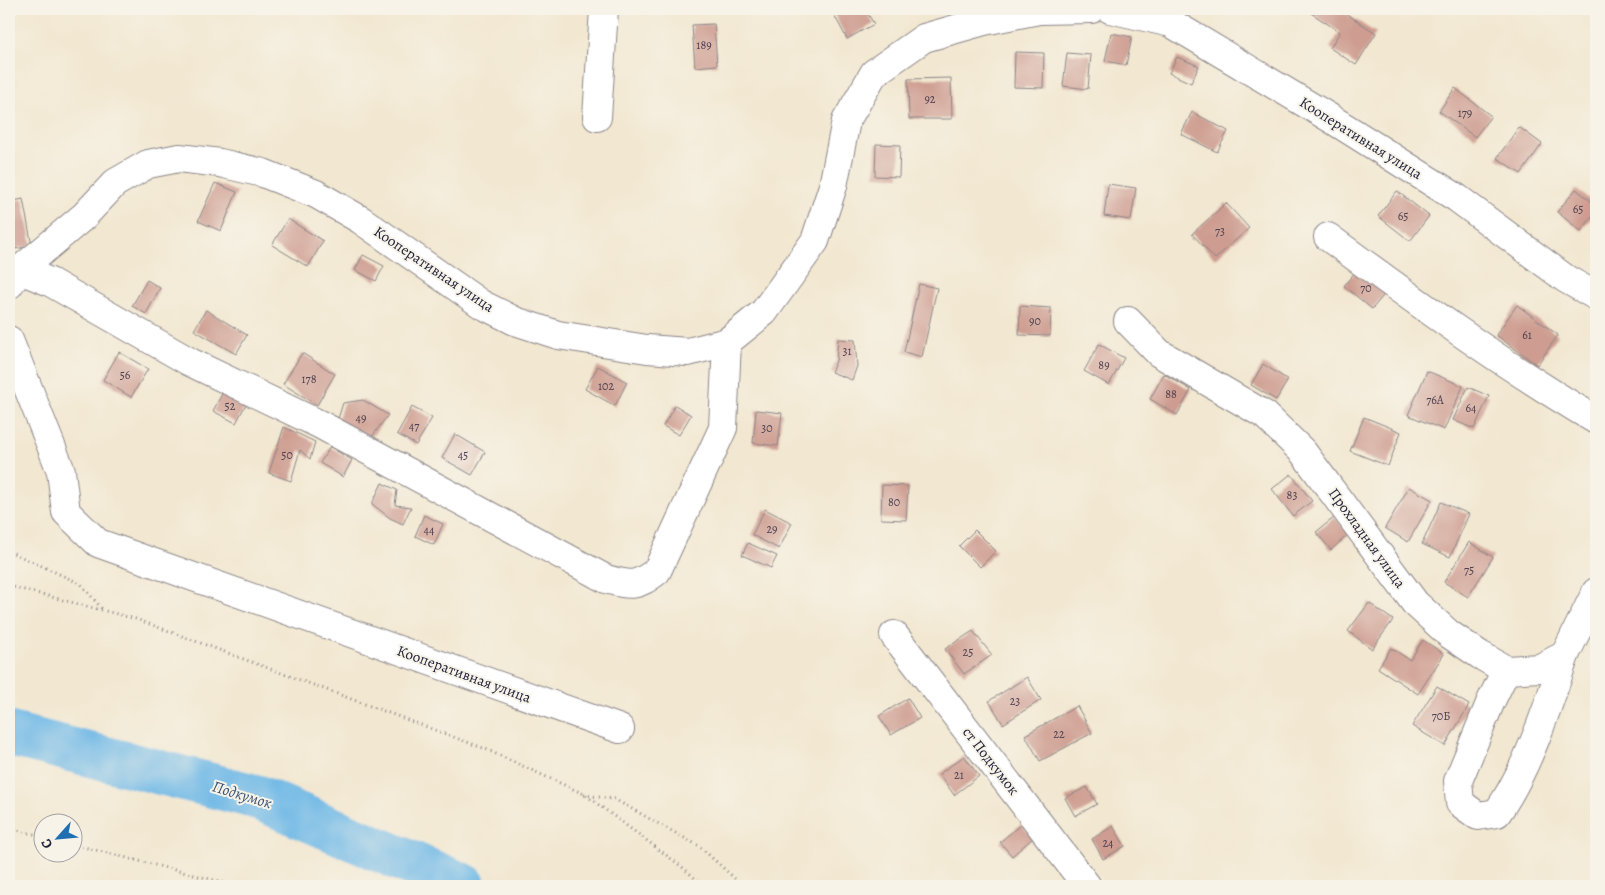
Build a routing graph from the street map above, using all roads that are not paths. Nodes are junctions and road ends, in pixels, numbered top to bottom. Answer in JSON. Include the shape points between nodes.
{"nodes":[{"id":1,"x":604,"y":9,"type":"edge"},
{"id":2,"x":1092,"y":9,"type":"edge"},
{"id":3,"x":1110,"y":9,"type":"edge"},
{"id":4,"x":597,"y":117,"type":"dead end"},
{"id":5,"x":1328,"y":237,"type":"dead end"},
{"id":6,"x":13,"y":275,"type":"edge"},
{"id":7,"x":1596,"y":296,"type":"edge"},
{"id":8,"x":1128,"y":321,"type":"dead end"},
{"id":9,"x":9,"y":340,"type":"edge"},
{"id":10,"x":727,"y":342,"type":"junction"},
{"id":11,"x":1596,"y":420,"type":"edge"},
{"id":12,"x":1596,"y":592,"type":"edge"},
{"id":13,"x":894,"y":635,"type":"dead end"},
{"id":14,"x":1565,"y":655,"type":"junction"},
{"id":15,"x":1506,"y":670,"type":"junction"},
{"id":16,"x":620,"y":729,"type":"dead end"},
{"id":17,"x":1088,"y":886,"type":"edge"}],
"edges":[{"from":1,"to":4,"type":"street"},
{"from":2,"to":10,"type":"street","name":"Кооперативная улица","via":[[1040,10],[924,38],[874,73],[846,121],[833,186],[815,241],[764,312]]},
{"from":3,"to":7,"type":"street","name":"Кооперативная улица","via":[[1171,23],[1457,198],[1566,279]]},
{"from":5,"to":11,"type":"street","via":[[1482,348]]},
{"from":6,"to":10,"type":"street","name":"Кооперативная улица","via":[[84,216],[114,183],[148,164],[180,158],[263,173],[316,194],[361,220],[481,304],[515,321],[558,335],[647,350],[688,352]]},
{"from":6,"to":10,"type":"street","via":[[50,282],[190,362],[321,425],[606,579],[627,584],[643,582],[658,571],[723,428]]},
{"from":8,"to":15,"type":"street","name":"Прохладная улица","via":[[1159,353],[1265,415],[1303,452],[1415,603],[1449,634]]},
{"from":9,"to":16,"type":"street","name":"Кооперативная улица","via":[[61,470],[66,512],[98,543]]},
{"from":12,"to":14,"type":"street"},
{"from":13,"to":17,"type":"street","name":"ст Подкумок"},
{"from":14,"to":15,"type":"street","via":[[1540,668]]},
{"from":14,"to":15,"type":"street","via":[[1548,706],[1509,796],[1497,813],[1478,816],[1460,803],[1458,781]]}]}
